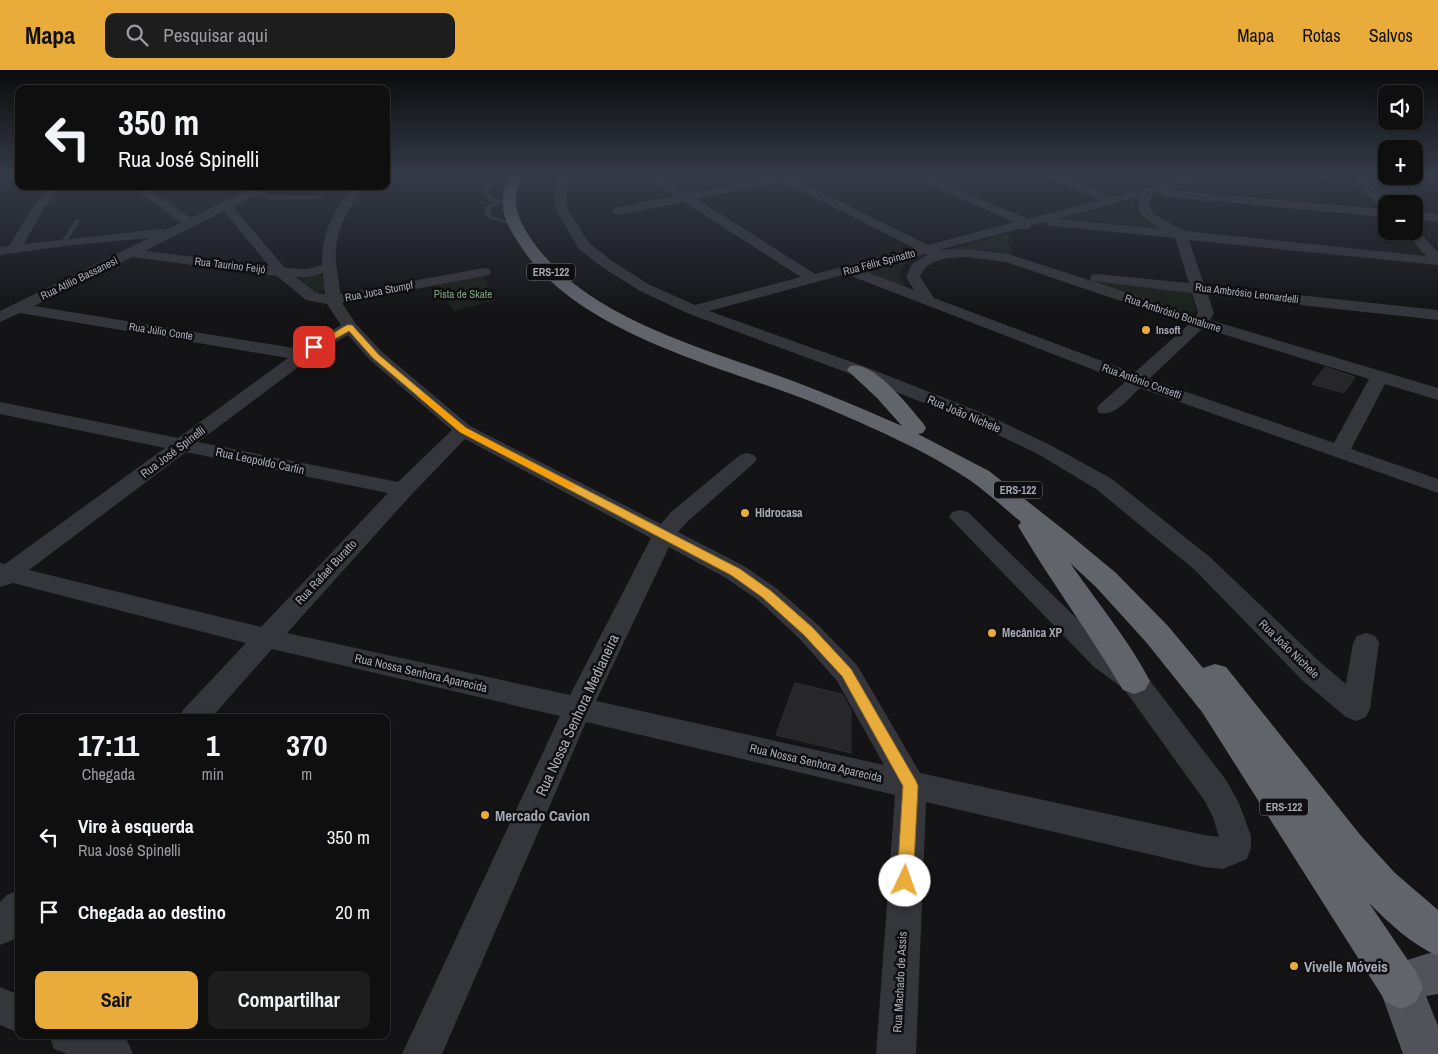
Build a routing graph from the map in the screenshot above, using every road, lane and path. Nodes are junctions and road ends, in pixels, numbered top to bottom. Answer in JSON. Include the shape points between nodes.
{"nodes":[{"id":1,"x":30,"y":221,"type":"edge"},
{"id":2,"x":77,"y":221,"type":"edge"},
{"id":3,"x":187,"y":221,"type":"edge"},
{"id":4,"x":194,"y":221,"type":"edge"},
{"id":5,"x":238,"y":221,"type":"edge"},
{"id":6,"x":336,"y":221,"type":"edge"},
{"id":7,"x":505,"y":221,"type":"edge"},
{"id":8,"x":527,"y":221,"type":"edge"},
{"id":9,"x":569,"y":221,"type":"edge"},
{"id":10,"x":724,"y":221,"type":"edge"},
{"id":11,"x":870,"y":221,"type":"edge"},
{"id":12,"x":1035,"y":221,"type":"edge"},
{"id":13,"x":1156,"y":221,"type":"edge"},
{"id":14,"x":1031,"y":222,"type":"junction"},
{"id":15,"x":190,"y":223,"type":"junction"},
{"id":16,"x":514,"y":223,"type":"joint"},
{"id":17,"x":174,"y":231,"type":"junction"},
{"id":18,"x":1180,"y":234,"type":"junction"},
{"id":19,"x":1418,"y":240,"type":"edge"},
{"id":20,"x":64,"y":242,"type":"junction"},
{"id":21,"x":14,"y":248,"type":"junction"},
{"id":22,"x":0,"y":251,"type":"edge"},
{"id":23,"x":932,"y":252,"type":"junction"},
{"id":24,"x":130,"y":253,"type":"junction"},
{"id":25,"x":1438,"y":261,"type":"edge"},
{"id":26,"x":1029,"y":264,"type":"junction"},
{"id":27,"x":329,"y":267,"type":"junction"},
{"id":28,"x":848,"y":270,"type":"junction"},
{"id":29,"x":281,"y":272,"type":"junction"},
{"id":30,"x":484,"y":272,"type":"dead end"},
{"id":31,"x":1056,"y":274,"type":"junction"},
{"id":32,"x":814,"y":279,"type":"junction"},
{"id":33,"x":1198,"y":288,"type":"junction"},
{"id":34,"x":332,"y":300,"type":"junction"},
{"id":35,"x":928,"y":300,"type":"junction"},
{"id":36,"x":18,"y":308,"type":"junction"},
{"id":37,"x":693,"y":310,"type":"junction"},
{"id":38,"x":1438,"y":315,"type":"edge"},
{"id":39,"x":0,"y":317,"type":"edge"},
{"id":40,"x":1200,"y":322,"type":"junction"},
{"id":41,"x":350,"y":327,"type":"junction"},
{"id":42,"x":303,"y":354,"type":"junction"},
{"id":43,"x":857,"y":370,"type":"junction"},
{"id":44,"x":1380,"y":376,"type":"junction"},
{"id":45,"x":1138,"y":381,"type":"junction"},
{"id":46,"x":1438,"y":394,"type":"edge"},
{"id":47,"x":0,"y":408,"type":"edge"},
{"id":48,"x":1106,"y":408,"type":"dead end"},
{"id":49,"x":915,"y":428,"type":"junction"},
{"id":50,"x":463,"y":430,"type":"junction"},
{"id":51,"x":183,"y":445,"type":"junction"},
{"id":52,"x":1340,"y":451,"type":"junction"},
{"id":53,"x":747,"y":460,"type":"dead end"},
{"id":54,"x":1438,"y":486,"type":"edge"},
{"id":55,"x":403,"y":490,"type":"junction"},
{"id":56,"x":1016,"y":506,"type":"junction"},
{"id":57,"x":960,"y":517,"type":"dead end"},
{"id":58,"x":664,"y":534,"type":"junction"},
{"id":59,"x":3,"y":575,"type":"edge"},
{"id":60,"x":266,"y":638,"type":"junction"},
{"id":61,"x":1366,"y":643,"type":"dead end"},
{"id":62,"x":1134,"y":681,"type":"junction"},
{"id":63,"x":578,"y":708,"type":"junction"},
{"id":64,"x":197,"y":714,"type":"edge"},
{"id":65,"x":911,"y":786,"type":"junction"},
{"id":66,"x":15,"y":911,"type":"edge"},
{"id":67,"x":0,"y":927,"type":"edge"},
{"id":68,"x":1438,"y":935,"type":"edge"},
{"id":69,"x":1420,"y":980,"type":"edge"},
{"id":70,"x":0,"y":1006,"type":"edge"},
{"id":71,"x":15,"y":1012,"type":"edge"},
{"id":72,"x":77,"y":1039,"type":"edge"},
{"id":73,"x":113,"y":1054,"type":"edge"},
{"id":74,"x":422,"y":1054,"type":"edge"},
{"id":75,"x":896,"y":1054,"type":"edge"},
{"id":76,"x":1426,"y":1054,"type":"edge"}],
"edges":[{"from":1,"to":21,"type":"street"},
{"from":2,"to":20,"type":"lane"},
{"from":3,"to":15,"type":"street"},
{"from":4,"to":15,"type":"street","name":"Rua Atílio Bassanesi"},
{"from":5,"to":29,"type":"street"},
{"from":6,"to":27,"type":"street","via":[[328,245]]},
{"from":7,"to":16,"type":"lane"},
{"from":8,"to":49,"type":"highway","number":"ERS-122","via":[[533,235],[555,260],[614,306],[650,325],[837,395]]},
{"from":9,"to":37,"type":"street","name":"Rua João Nichele","via":[[584,246],[606,264],[645,288]]},
{"from":10,"to":32,"type":"street"},
{"from":11,"to":23,"type":"street"},
{"from":12,"to":14,"type":"street","name":"Rua Félix Spinatto"},
{"from":13,"to":18,"type":"street"},
{"from":14,"to":18,"type":"street"},
{"from":14,"to":23,"type":"street","name":"Rua Félix Spinatto"},
{"from":14,"to":26,"type":"street","via":[[1021,228],[1014,244]]},
{"from":15,"to":17,"type":"street","name":"Rua Atílio Bassanesi"},
{"from":16,"to":56,"type":"highway","number":"ERS-122","via":[[531,250],[558,279],[619,321],[871,419],[980,476]]},
{"from":17,"to":20,"type":"street"},
{"from":17,"to":24,"type":"street","name":"Rua Atílio Bassanesi"},
{"from":18,"to":25,"type":"street"},
{"from":18,"to":33,"type":"street"},
{"from":19,"to":25,"type":"street"},
{"from":20,"to":21,"type":"street"},
{"from":21,"to":22,"type":"street"},
{"from":23,"to":26,"type":"street","name":"Rua Ambrósio Bonalume","via":[[968,253]]},
{"from":23,"to":28,"type":"street","name":"Rua Félix Spinatto"},
{"from":23,"to":35,"type":"street","name":"Rua Ambrósio Bonalume","via":[[917,268],[914,277]]},
{"from":24,"to":29,"type":"street","name":"Rua Taurino Feijó"},
{"from":24,"to":36,"type":"street","name":"Rua Atílio Bassanesi"},
{"from":26,"to":31,"type":"street","name":"Rua Ambrósio Bonalume"},
{"from":27,"to":29,"type":"street","name":"Rua Taurino Feijó","via":[[308,273]]},
{"from":27,"to":34,"type":"street","via":[[334,294]]},
{"from":28,"to":32,"type":"street","name":"Rua Félix Spinatto"},
{"from":28,"to":35,"type":"street","name":"Rua Antônio Corsetti"},
{"from":29,"to":34,"type":"street","via":[[311,297]]},
{"from":30,"to":34,"type":"street","name":"Rua Juca Stumpf"},
{"from":31,"to":33,"type":"street","name":"Rua Ambrósio Leonardelli"},
{"from":31,"to":40,"type":"street","name":"Rua Ambrósio Bonalume"},
{"from":32,"to":37,"type":"street","name":"Rua Félix Spinatto"},
{"from":33,"to":38,"type":"street","name":"Rua Ambrósio Leonardelli"},
{"from":33,"to":40,"type":"street","via":[[1206,313]]},
{"from":34,"to":41,"type":"street"},
{"from":35,"to":45,"type":"street","name":"Rua Antônio Corsetti"},
{"from":36,"to":39,"type":"street","name":"Rua Atílio Bassanesi"},
{"from":36,"to":42,"type":"street","name":"Rua Júlio Conte"},
{"from":37,"to":43,"type":"street","name":"Rua João Nichele"},
{"from":40,"to":44,"type":"street","name":"Rua Ambrósio Bonalume"},
{"from":40,"to":45,"type":"street"},
{"from":41,"to":42,"type":"street","name":"Rua José Spinelli"},
{"from":41,"to":50,"type":"street","via":[[376,356]]},
{"from":42,"to":51,"type":"street","name":"Rua José Spinelli"},
{"from":43,"to":49,"type":"highway","via":[[885,393]]},
{"from":43,"to":61,"type":"street","name":"Rua João Nichele","via":[[976,417],[1045,450],[1104,484],[1203,564],[1312,672],[1356,709]]},
{"from":44,"to":46,"type":"street","name":"Rua Ambrósio Bonalume"},
{"from":44,"to":52,"type":"street"},
{"from":45,"to":48,"type":"street"},
{"from":45,"to":52,"type":"street","name":"Rua Antônio Corsetti"},
{"from":47,"to":51,"type":"street","name":"Rua Leopoldo Carlin"},
{"from":49,"to":68,"type":"highway","number":"ERS-122","via":[[1026,495],[1120,573],[1175,628],[1234,699],[1332,831],[1372,879],[1397,905]]},
{"from":50,"to":55,"type":"street","name":"Rua Rafael Buratto"},
{"from":50,"to":58,"type":"street"},
{"from":51,"to":55,"type":"street","name":"Rua Leopoldo Carlin"},
{"from":51,"to":59,"type":"street","name":"Rua José Spinelli"},
{"from":52,"to":54,"type":"street","name":"Rua Antônio Corsetti"},
{"from":53,"to":58,"type":"street","name":"Rua Nossa Senhora Medianeira","via":[[679,517]]},
{"from":55,"to":60,"type":"street","name":"Rua Rafael Buratto"},
{"from":56,"to":62,"type":"highway"},
{"from":56,"to":69,"type":"highway","number":"ERS-122","via":[[1106,580],[1157,634],[1214,703]]},
{"from":57,"to":62,"type":"street","name":"Rua Nossa Senhora Aparecida","via":[[1102,659]]},
{"from":58,"to":63,"type":"street","name":"Rua Nossa Senhora Medianeira"},
{"from":58,"to":65,"type":"street","via":[[736,572],[767,594],[809,632],[847,673]]},
{"from":59,"to":60,"type":"street","name":"Rua Nossa Senhora Aparecida"},
{"from":60,"to":63,"type":"street","name":"Rua Nossa Senhora Aparecida"},
{"from":60,"to":64,"type":"street","name":"Rua Rafael Buratto"},
{"from":62,"to":65,"type":"street","name":"Rua Nossa Senhora Aparecida","via":[[1215,790],[1228,813],[1235,848],[1223,854],[1204,851]]},
{"from":63,"to":65,"type":"street","name":"Rua Nossa Senhora Aparecida"},
{"from":63,"to":74,"type":"street","name":"Rua Nossa Senhora Medianeira"},
{"from":65,"to":75,"type":"street","name":"Rua Machado de Assis"},
{"from":66,"to":67,"type":"street"},
{"from":69,"to":76,"type":"main road"},
{"from":70,"to":71,"type":"street"},
{"from":72,"to":73,"type":"street"}]}
